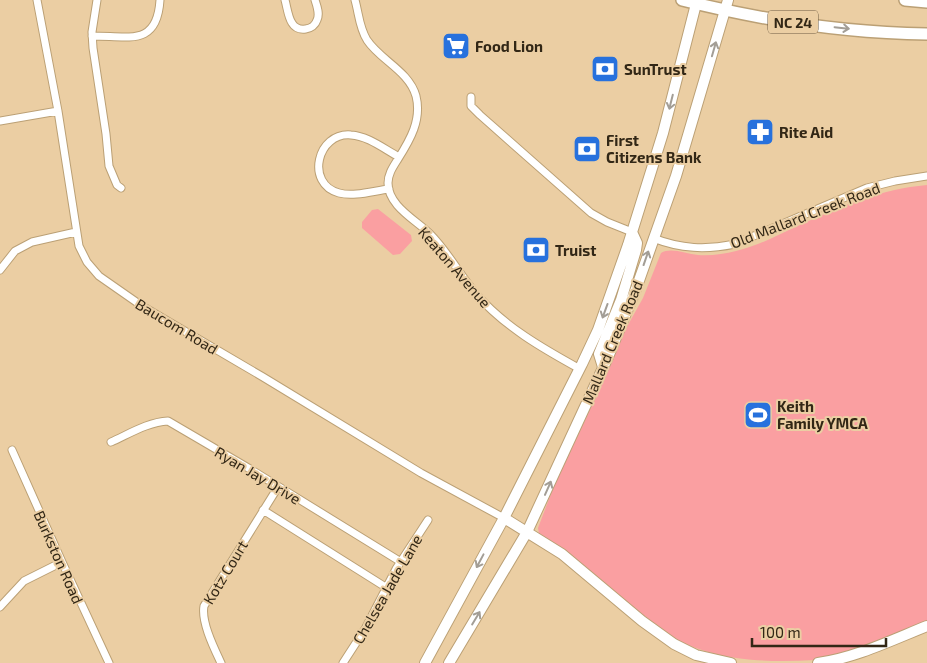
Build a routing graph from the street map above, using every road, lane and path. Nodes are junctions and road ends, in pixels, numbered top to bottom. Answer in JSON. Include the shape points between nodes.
{"nodes":[{"id":1,"x":37,"y":0,"type":"edge"},
{"id":2,"x":97,"y":0,"type":"edge"},
{"id":3,"x":160,"y":0,"type":"edge"},
{"id":4,"x":285,"y":0,"type":"edge"},
{"id":5,"x":315,"y":0,"type":"edge"},
{"id":6,"x":355,"y":0,"type":"edge"},
{"id":7,"x":682,"y":0,"type":"edge"},
{"id":8,"x":905,"y":0,"type":"edge"},
{"id":9,"x":697,"y":2,"type":"edge"},
{"id":10,"x":927,"y":2,"type":"edge"},
{"id":11,"x":726,"y":5,"type":"edge"},
{"id":12,"x":927,"y":34,"type":"edge"},
{"id":13,"x":92,"y":36,"type":"junction"},
{"id":14,"x":471,"y":97,"type":"dead end"},
{"id":15,"x":58,"y":111,"type":"junction"},
{"id":16,"x":0,"y":121,"type":"edge"},
{"id":17,"x":399,"y":157,"type":"junction"},
{"id":18,"x":927,"y":176,"type":"edge"},
{"id":19,"x":121,"y":188,"type":"dead end"},
{"id":20,"x":388,"y":189,"type":"junction"},
{"id":21,"x":76,"y":232,"type":"junction"},
{"id":22,"x":632,"y":232,"type":"junction"},
{"id":23,"x":653,"y":238,"type":"junction"},
{"id":24,"x":0,"y":270,"type":"edge"},
{"id":25,"x":602,"y":367,"type":"junction"},
{"id":26,"x":580,"y":369,"type":"junction"},
{"id":27,"x":111,"y":442,"type":"dead end"},
{"id":28,"x":12,"y":450,"type":"dead end"},
{"id":29,"x":278,"y":487,"type":"junction"},
{"id":30,"x":263,"y":510,"type":"junction"},
{"id":31,"x":504,"y":518,"type":"junction"},
{"id":32,"x":428,"y":520,"type":"dead end"},
{"id":33,"x":527,"y":532,"type":"junction"},
{"id":34,"x":62,"y":562,"type":"junction"},
{"id":35,"x":401,"y":562,"type":"junction"},
{"id":36,"x":387,"y":588,"type":"junction"},
{"id":37,"x":0,"y":607,"type":"edge"},
{"id":38,"x":927,"y":626,"type":"edge"},
{"id":39,"x":345,"y":661,"type":"edge"},
{"id":40,"x":109,"y":663,"type":"edge"},
{"id":41,"x":222,"y":663,"type":"edge"},
{"id":42,"x":354,"y":663,"type":"edge"},
{"id":43,"x":426,"y":663,"type":"edge"},
{"id":44,"x":449,"y":663,"type":"edge"},
{"id":45,"x":731,"y":663,"type":"edge"},
{"id":46,"x":818,"y":663,"type":"edge"}],
"edges":[{"from":1,"to":15,"type":"street","name":"Baucom Road"},
{"from":2,"to":13,"type":"street"},
{"from":3,"to":13,"type":"street","via":[[153,28],[144,35]]},
{"from":4,"to":5,"type":"street","via":[[291,22],[303,29],[311,28],[317,21]]},
{"from":6,"to":17,"type":"street","via":[[359,22],[367,39],[408,81],[416,95],[417,122]]},
{"from":7,"to":9,"type":"main road","number":"NC 24"},
{"from":8,"to":10,"type":"main road"},
{"from":9,"to":11,"type":"main road","number":"NC 24"},
{"from":9,"to":22,"type":"main road","name":"Mallard Creek Road","one_way":true,"via":[[664,133]]},
{"from":11,"to":12,"type":"main road","number":"NC 24","one_way":true,"via":[[814,25]]},
{"from":23,"to":11,"type":"main road","name":"Mallard Creek Road","one_way":true,"via":[[678,171]]},
{"from":13,"to":19,"type":"street","via":[[109,166]]},
{"from":14,"to":22,"type":"street","via":[[471,106],[480,116],[591,213]]},
{"from":15,"to":16,"type":"street"},
{"from":15,"to":21,"type":"street","name":"Baucom Road"},
{"from":17,"to":20,"type":"street","via":[[389,177]]},
{"from":17,"to":20,"type":"street","via":[[364,138],[344,134],[326,143],[318,158],[321,177],[334,191],[348,194]]},
{"from":18,"to":23,"type":"street","name":"Old Mallard Creek Road","via":[[867,188],[735,244],[689,248]]},
{"from":20,"to":26,"type":"street","name":"Keaton Avenue","via":[[394,202],[446,251],[492,310],[541,348]]},
{"from":21,"to":24,"type":"street","via":[[32,242],[15,250]]},
{"from":21,"to":31,"type":"street","name":"Baucom Road","via":[[83,256],[99,276],[142,306],[421,474]]},
{"from":22,"to":25,"type":"main road","via":[[636,250],[621,300],[599,354]]},
{"from":22,"to":26,"type":"main road","name":"Mallard Creek Road","one_way":true,"via":[[598,330]]},
{"from":25,"to":23,"type":"main road","name":"Mallard Creek Road","one_way":true,"via":[[636,289]]},
{"from":33,"to":25,"type":"main road","name":"Mallard Creek Road","one_way":true},
{"from":26,"to":31,"type":"main road","name":"Mallard Creek Road"},
{"from":27,"to":29,"type":"street","name":"Ryan Jay Drive","via":[[147,425],[168,422]]},
{"from":28,"to":34,"type":"street","name":"Burkston Road"},
{"from":29,"to":30,"type":"street","name":"Kotz Court"},
{"from":29,"to":35,"type":"street","name":"Ryan Jay Drive"},
{"from":30,"to":36,"type":"street"},
{"from":30,"to":41,"type":"street","name":"Kotz Court","via":[[204,606],[202,614]]},
{"from":31,"to":33,"type":"main road"},
{"from":31,"to":43,"type":"main road","name":"Mallard Creek Road","one_way":true},
{"from":32,"to":35,"type":"street","name":"Chelsea Jade Lane"},
{"from":44,"to":33,"type":"main road","name":"Mallard Creek Road","one_way":true},
{"from":33,"to":45,"type":"main road","via":[[562,554],[674,644],[696,655]]},
{"from":34,"to":37,"type":"street","via":[[24,581]]},
{"from":34,"to":40,"type":"street","name":"Burkston Road"},
{"from":35,"to":36,"type":"street","name":"Chelsea Jade Lane"},
{"from":36,"to":39,"type":"street","name":"Chelsea Jade Lane"},
{"from":38,"to":46,"type":"main road"},
{"from":39,"to":42,"type":"street"}]}
